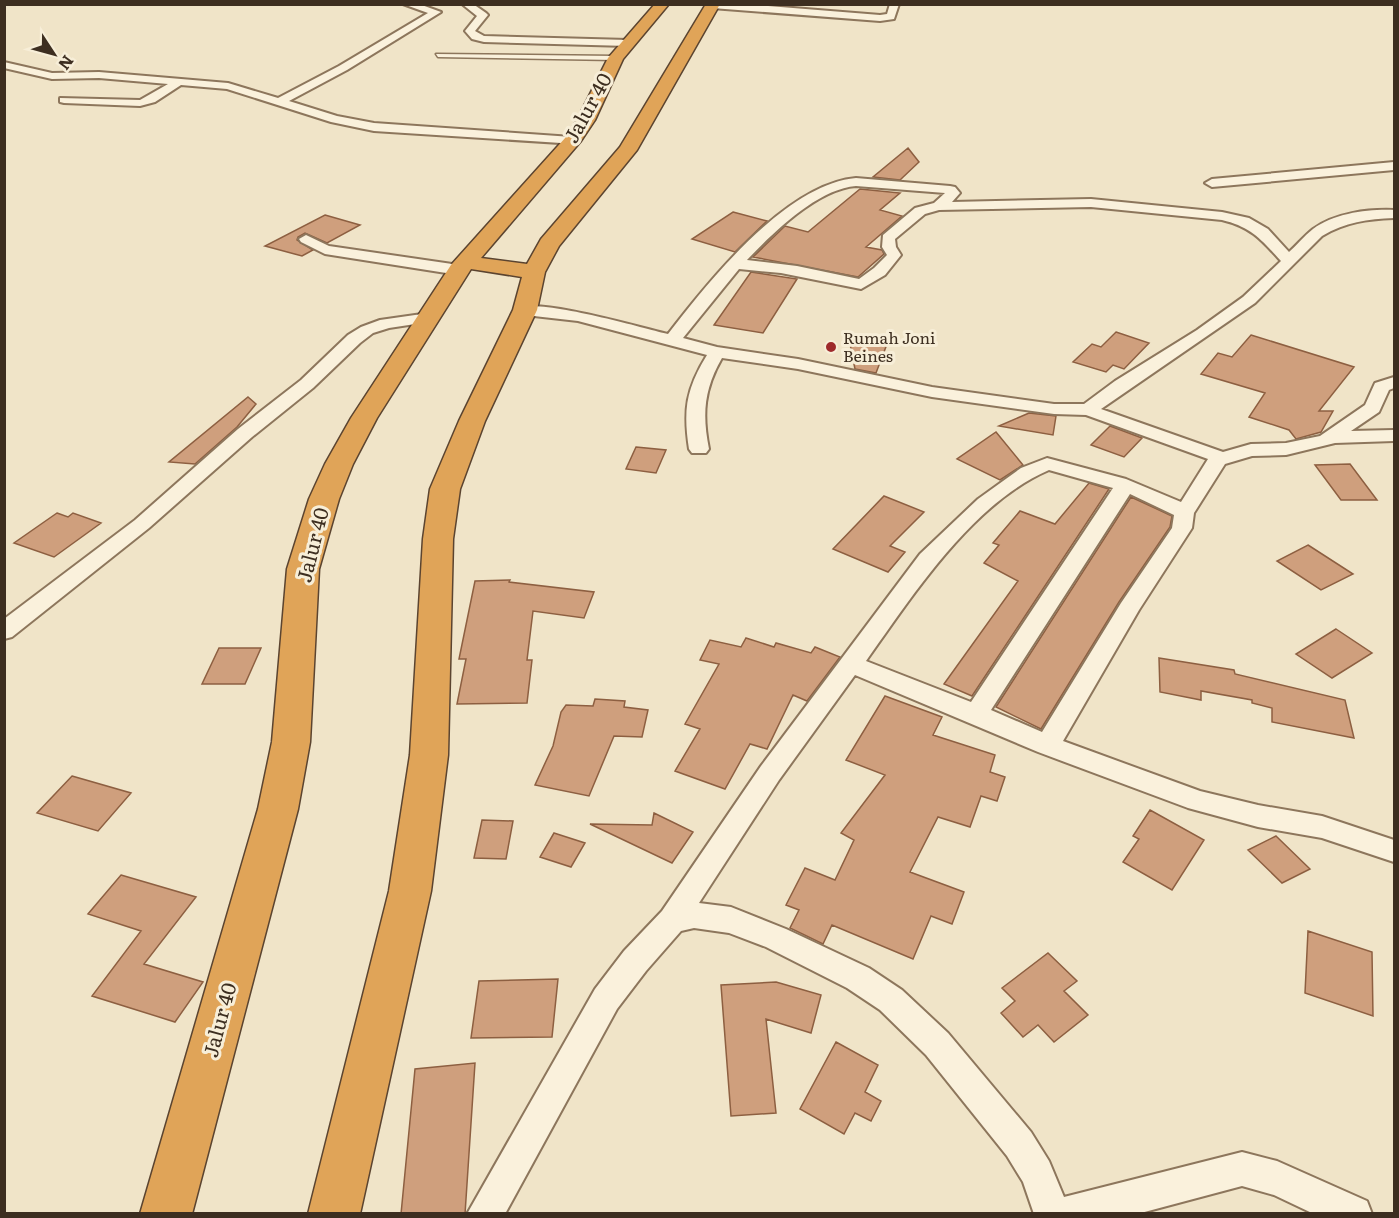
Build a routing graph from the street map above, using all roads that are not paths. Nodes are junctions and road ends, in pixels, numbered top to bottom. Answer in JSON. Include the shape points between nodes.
{"nodes":[{"id":1,"x":407,"y":4,"type":"edge"},
{"id":2,"x":466,"y":4,"type":"edge"},
{"id":3,"x":663,"y":4,"type":"edge"},
{"id":4,"x":895,"y":4,"type":"edge"},
{"id":5,"x":713,"y":5,"type":"edge"},
{"id":6,"x":622,"y":50,"type":"junction"},
{"id":7,"x":438,"y":55,"type":"dead end"},
{"id":8,"x":6,"y":67,"type":"edge"},
{"id":9,"x":178,"y":82,"type":"junction"},
{"id":10,"x":64,"y":100,"type":"dead end"},
{"id":11,"x":279,"y":102,"type":"junction"},
{"id":12,"x":575,"y":137,"type":"junction"},
{"id":13,"x":636,"y":137,"type":"junction"},
{"id":14,"x":1395,"y":166,"type":"edge"},
{"id":15,"x":1212,"y":183,"type":"dead end"},
{"id":16,"x":939,"y":206,"type":"junction"},
{"id":17,"x":1395,"y":214,"type":"edge"},
{"id":18,"x":306,"y":239,"type":"dead end"},
{"id":19,"x":1289,"y":261,"type":"junction"},
{"id":20,"x":732,"y":264,"type":"junction"},
{"id":21,"x":462,"y":266,"type":"junction"},
{"id":22,"x":534,"y":272,"type":"junction"},
{"id":23,"x":525,"y":310,"type":"junction"},
{"id":24,"x":429,"y":318,"type":"junction"},
{"id":25,"x":672,"y":341,"type":"junction"},
{"id":26,"x":717,"y":352,"type":"junction"},
{"id":27,"x":1395,"y":382,"type":"edge"},
{"id":28,"x":1088,"y":410,"type":"junction"},
{"id":29,"x":1395,"y":436,"type":"edge"},
{"id":30,"x":1329,"y":437,"type":"junction"},
{"id":31,"x":699,"y":449,"type":"dead end"},
{"id":32,"x":1220,"y":459,"type":"junction"},
{"id":33,"x":1124,"y":487,"type":"junction"},
{"id":34,"x":1184,"y":513,"type":"junction"},
{"id":35,"x":4,"y":631,"type":"edge"},
{"id":36,"x":851,"y":664,"type":"junction"},
{"id":37,"x":976,"y":714,"type":"junction"},
{"id":38,"x":1047,"y":745,"type":"junction"},
{"id":39,"x":1395,"y":851,"type":"edge"},
{"id":40,"x":672,"y":920,"type":"junction"},
{"id":41,"x":166,"y":1214,"type":"edge"},
{"id":42,"x":334,"y":1214,"type":"edge"},
{"id":43,"x":485,"y":1214,"type":"edge"},
{"id":44,"x":1052,"y":1214,"type":"edge"},
{"id":45,"x":1066,"y":1214,"type":"edge"},
{"id":46,"x":1354,"y":1214,"type":"edge"}],
"edges":[{"from":1,"to":11,"type":"street","via":[[436,12]]},
{"from":2,"to":6,"type":"street","via":[[483,15],[470,31],[476,37]]},
{"from":3,"to":6,"type":"highway","name":"Jalur 40"},
{"from":4,"to":5,"type":"street","via":[[891,17],[880,18]]},
{"from":5,"to":13,"type":"highway"},
{"from":6,"to":7,"type":"lane"},
{"from":6,"to":12,"type":"highway","name":"Jalur 40"},
{"from":8,"to":9,"type":"street","via":[[52,76],[90,74]]},
{"from":9,"to":10,"type":"street","via":[[140,103]]},
{"from":9,"to":11,"type":"street","via":[[228,86]]},
{"from":11,"to":12,"type":"street","via":[[374,127]]},
{"from":12,"to":13,"type":"highway"},
{"from":12,"to":21,"type":"highway","name":"Jalur 40"},
{"from":13,"to":22,"type":"highway","via":[[549,244]]},
{"from":14,"to":15,"type":"street"},
{"from":16,"to":19,"type":"street","via":[[1091,203],[1222,216],[1244,221],[1263,232]]},
{"from":16,"to":20,"type":"street","via":[[920,211],[888,237],[894,255],[876,275],[861,284],[811,272]]},
{"from":16,"to":20,"type":"street","via":[[953,193],[844,183],[820,192]]},
{"from":17,"to":19,"type":"street","via":[[1372,214],[1330,225]]},
{"from":18,"to":21,"type":"street","via":[[325,250]]},
{"from":19,"to":28,"type":"street","via":[[1249,300]]},
{"from":20,"to":25,"type":"street"},
{"from":21,"to":22,"type":"highway"},
{"from":21,"to":24,"type":"highway","name":"Jalur 40"},
{"from":22,"to":23,"type":"highway"},
{"from":23,"to":25,"type":"street","via":[[578,316]]},
{"from":23,"to":42,"type":"highway","via":[[471,421],[445,489],[438,539],[429,755],[410,891]]},
{"from":24,"to":35,"type":"street","via":[[386,323],[354,339],[307,384],[142,524]]},
{"from":24,"to":41,"type":"highway","name":"Jalur 40","via":[[339,464],[324,498],[303,569],[291,742],[278,809]]},
{"from":25,"to":26,"type":"street"},
{"from":26,"to":28,"type":"street","via":[[798,364],[932,392]]},
{"from":26,"to":31,"type":"street","via":[[700,379],[695,397]]},
{"from":27,"to":30,"type":"street","via":[[1382,387],[1373,408]]},
{"from":28,"to":32,"type":"street","via":[[1212,452]]},
{"from":29,"to":30,"type":"street"},
{"from":30,"to":32,"type":"street","via":[[1286,449],[1251,450]]},
{"from":32,"to":34,"type":"street"},
{"from":33,"to":34,"type":"street","via":[[1174,505]]},
{"from":33,"to":36,"type":"street","via":[[1056,465],[1039,466],[1028,472],[985,503],[928,559]]},
{"from":33,"to":37,"type":"street"},
{"from":34,"to":38,"type":"street","via":[[1182,528]]},
{"from":36,"to":37,"type":"street"},
{"from":36,"to":40,"type":"street","via":[[770,773]]},
{"from":37,"to":38,"type":"street"},
{"from":38,"to":39,"type":"street","via":[[1197,801],[1322,827]]},
{"from":40,"to":43,"type":"street","via":[[606,999]]},
{"from":40,"to":44,"type":"street","via":[[694,915],[731,920],[858,978],[891,1000],[937,1044],[1019,1143],[1037,1173]]},
{"from":45,"to":46,"type":"street","via":[[1242,1169],[1277,1178]]}]}
